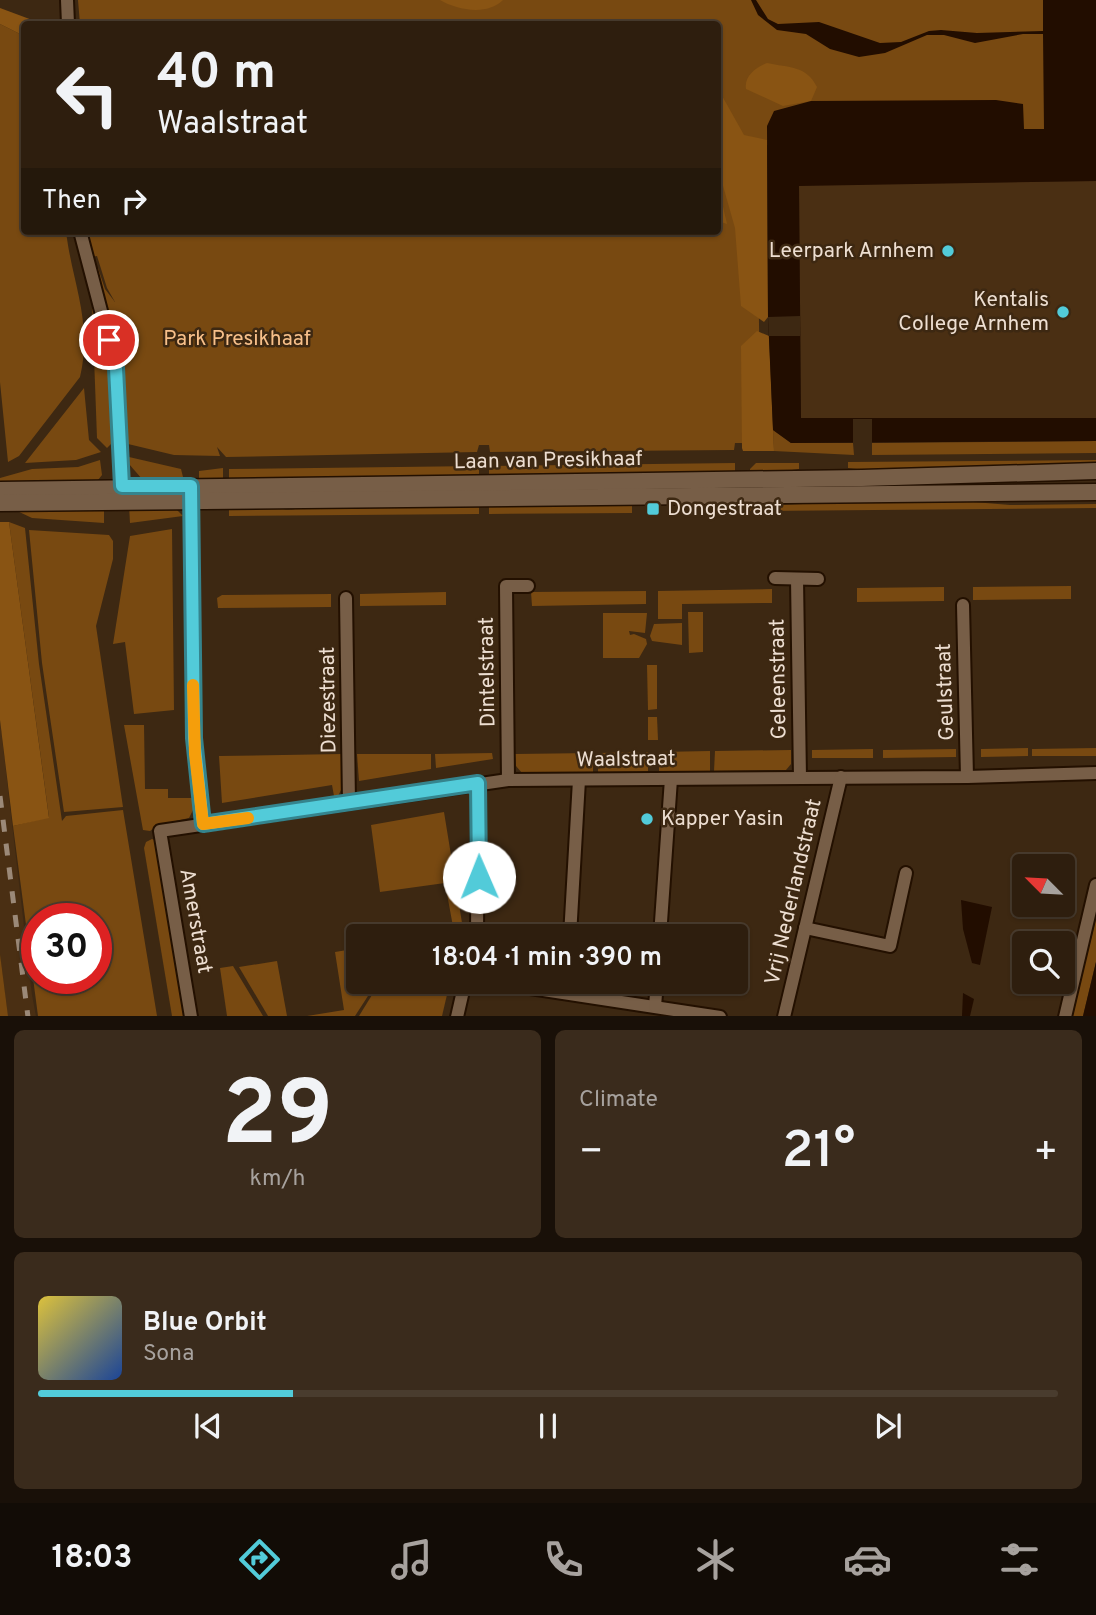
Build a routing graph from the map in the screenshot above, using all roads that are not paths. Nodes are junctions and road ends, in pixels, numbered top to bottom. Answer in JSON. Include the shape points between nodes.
{"nodes":[{"id":1,"x":67,"y":0,"type":"edge"},
{"id":2,"x":68,"y":21,"type":"edge"},
{"id":3,"x":81,"y":235,"type":"edge"},
{"id":4,"x":1096,"y":471,"type":"edge"},
{"id":5,"x":0,"y":489,"type":"edge"},
{"id":6,"x":191,"y":492,"type":"junction"},
{"id":7,"x":1096,"y":492,"type":"edge"},
{"id":8,"x":122,"y":493,"type":"junction"},
{"id":9,"x":0,"y":503,"type":"edge"},
{"id":10,"x":775,"y":578,"type":"dead end"},
{"id":11,"x":797,"y":579,"type":"junction"},
{"id":12,"x":818,"y":579,"type":"dead end"},
{"id":13,"x":528,"y":586,"type":"dead end"},
{"id":14,"x":346,"y":598,"type":"dead end"},
{"id":15,"x":963,"y":606,"type":"dead end"},
{"id":16,"x":1096,"y":773,"type":"edge"},
{"id":17,"x":841,"y":777,"type":"junction"},
{"id":18,"x":967,"y":777,"type":"junction"},
{"id":19,"x":800,"y":778,"type":"junction"},
{"id":20,"x":671,"y":779,"type":"junction"},
{"id":21,"x":508,"y":780,"type":"junction"},
{"id":22,"x":579,"y":780,"type":"junction"},
{"id":23,"x":478,"y":783,"type":"junction"},
{"id":24,"x":349,"y":802,"type":"junction"},
{"id":25,"x":203,"y":824,"type":"junction"},
{"id":26,"x":160,"y":831,"type":"joint"},
{"id":27,"x":906,"y":873,"type":"dead end"},
{"id":28,"x":1096,"y":885,"type":"edge"},
{"id":29,"x":477,"y":924,"type":"edge"},
{"id":30,"x":571,"y":924,"type":"edge"},
{"id":31,"x":661,"y":924,"type":"edge"},
{"id":32,"x":805,"y":928,"type":"junction"},
{"id":33,"x":462,"y":994,"type":"edge"},
{"id":34,"x":596,"y":994,"type":"edge"},
{"id":35,"x":656,"y":994,"type":"edge"},
{"id":36,"x":655,"y":1006,"type":"junction"},
{"id":37,"x":191,"y":1016,"type":"edge"},
{"id":38,"x":457,"y":1016,"type":"edge"},
{"id":39,"x":714,"y":1016,"type":"edge"},
{"id":40,"x":784,"y":1016,"type":"edge"},
{"id":41,"x":1065,"y":1016,"type":"edge"}],
"edges":[{"from":1,"to":2,"type":"street"},
{"from":3,"to":8,"type":"street","via":[[116,368]]},
{"from":4,"to":6,"type":"street","name":"Laan van Presikhaaf"},
{"from":5,"to":8,"type":"street","name":"Laan van Presikhaaf"},
{"from":6,"to":7,"type":"street","name":"Laan van Presikhaaf"},
{"from":6,"to":8,"type":"street","name":"Laan van Presikhaaf"},
{"from":6,"to":25,"type":"street","via":[[194,733]]},
{"from":8,"to":9,"type":"street","name":"Laan van Presikhaaf"},
{"from":10,"to":11,"type":"street"},
{"from":11,"to":12,"type":"street"},
{"from":11,"to":19,"type":"street","name":"Geleenstraat"},
{"from":13,"to":21,"type":"street","name":"Dintelstraat","via":[[506,586]]},
{"from":14,"to":24,"type":"street","name":"Diezestraat"},
{"from":15,"to":18,"type":"street","name":"Geulstraat"},
{"from":16,"to":18,"type":"street","name":"Waalstraat"},
{"from":17,"to":18,"type":"street","name":"Waalstraat"},
{"from":17,"to":19,"type":"street","name":"Waalstraat"},
{"from":17,"to":32,"type":"street","name":"Vrij Nederlandstraat"},
{"from":19,"to":20,"type":"street","name":"Waalstraat"},
{"from":20,"to":22,"type":"street","name":"Waalstraat"},
{"from":20,"to":31,"type":"street"},
{"from":21,"to":22,"type":"street","name":"Waalstraat"},
{"from":21,"to":23,"type":"street","name":"Waalstraat"},
{"from":22,"to":30,"type":"street"},
{"from":23,"to":24,"type":"street","name":"Waalstraat"},
{"from":23,"to":29,"type":"street"},
{"from":24,"to":25,"type":"street","name":"Waalstraat"},
{"from":25,"to":26,"type":"street","name":"Waalstraat"},
{"from":26,"to":37,"type":"street","name":"Amerstraat"},
{"from":27,"to":32,"type":"street","via":[[890,946]]},
{"from":28,"to":41,"type":"street"},
{"from":32,"to":40,"type":"street","name":"Vrij Nederlandstraat"},
{"from":33,"to":38,"type":"street"},
{"from":34,"to":36,"type":"street"},
{"from":35,"to":36,"type":"street"},
{"from":36,"to":39,"type":"street"}]}
